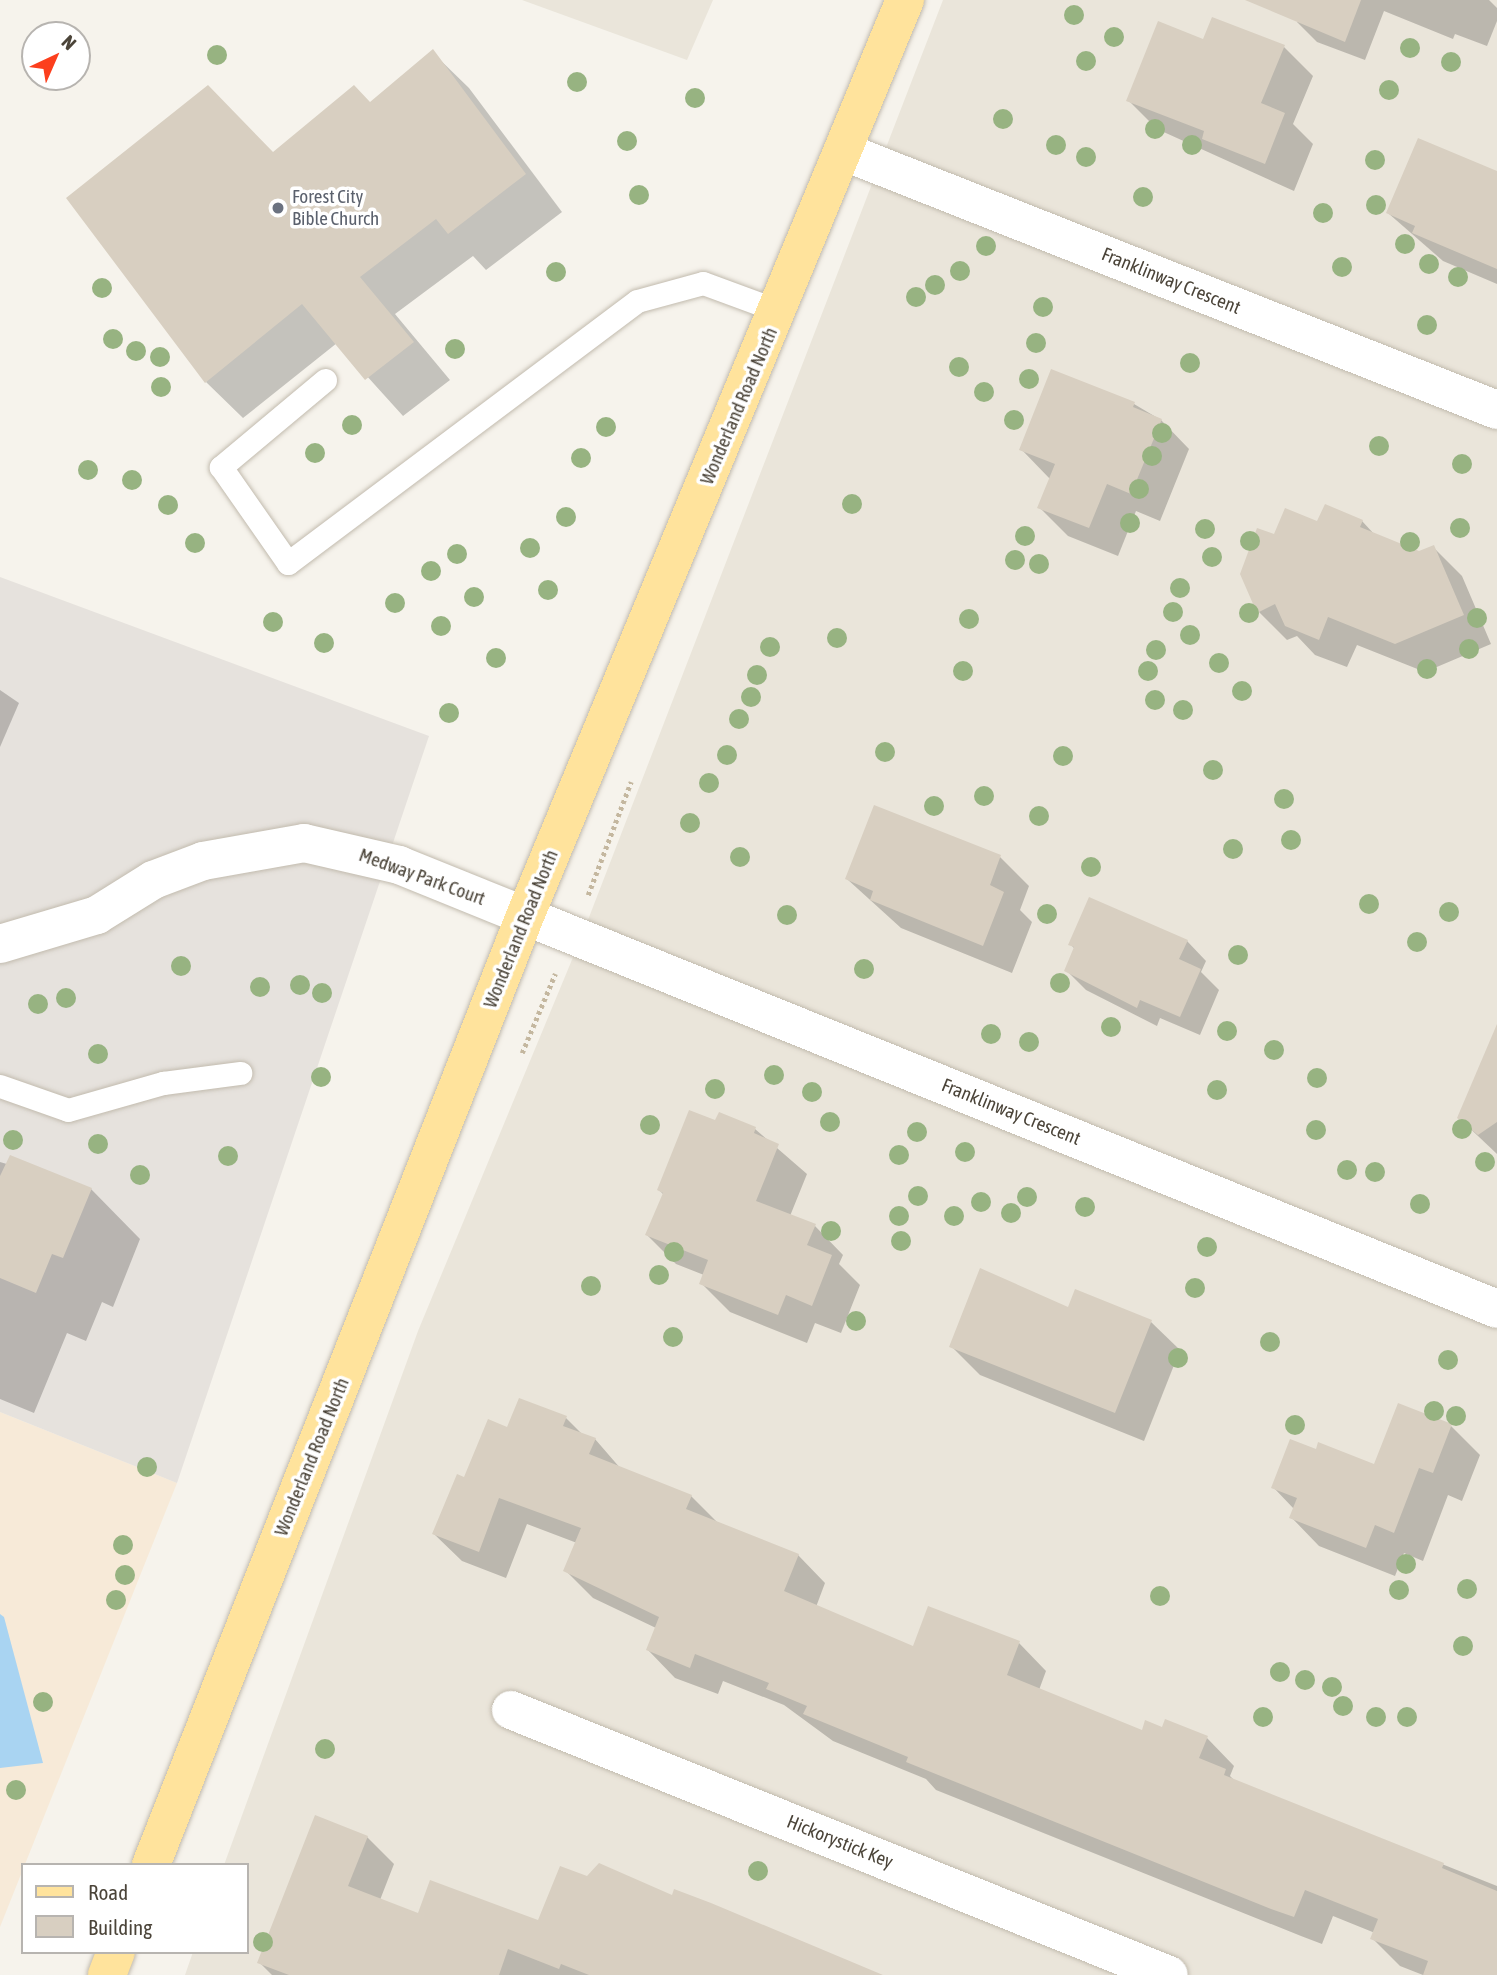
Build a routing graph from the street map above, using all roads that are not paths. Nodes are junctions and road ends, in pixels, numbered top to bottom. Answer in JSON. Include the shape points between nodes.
{"nodes":[{"id":1,"x":905,"y":0,"type":"edge"},
{"id":2,"x":845,"y":152,"type":"junction"},
{"id":3,"x":779,"y":311,"type":"junction"},
{"id":4,"x":325,"y":380,"type":"dead end"},
{"id":5,"x":1497,"y":410,"type":"edge"},
{"id":6,"x":525,"y":916,"type":"junction"},
{"id":7,"x":0,"y":944,"type":"edge"},
{"id":8,"x":240,"y":1073,"type":"dead end"},
{"id":9,"x":0,"y":1086,"type":"edge"},
{"id":10,"x":1497,"y":1309,"type":"edge"},
{"id":11,"x":511,"y":1710,"type":"dead end"},
{"id":12,"x":152,"y":1863,"type":"edge"},
{"id":13,"x":115,"y":1954,"type":"edge"},
{"id":14,"x":107,"y":1975,"type":"edge"},
{"id":15,"x":1169,"y":1975,"type":"edge"}],
"edges":[{"from":1,"to":2,"type":"main road","name":"Wonderland Road North"},
{"from":2,"to":3,"type":"main road","name":"Wonderland Road North"},
{"from":2,"to":5,"type":"street","name":"Franklinway Crescent"},
{"from":3,"to":4,"type":"lane","via":[[703,283],[637,301],[288,563],[220,467]]},
{"from":3,"to":6,"type":"main road","name":"Wonderland Road North"},
{"from":6,"to":7,"type":"street","name":"Medway Park Court","via":[[399,866],[304,843],[203,861],[153,880],[97,915]]},
{"from":6,"to":10,"type":"street","name":"Franklinway Crescent"},
{"from":6,"to":12,"type":"main road","name":"Wonderland Road North"},
{"from":8,"to":9,"type":"lane","via":[[163,1083],[68,1110]]},
{"from":11,"to":15,"type":"street","name":"Hickorystick Key"},
{"from":13,"to":14,"type":"main road"}]}
